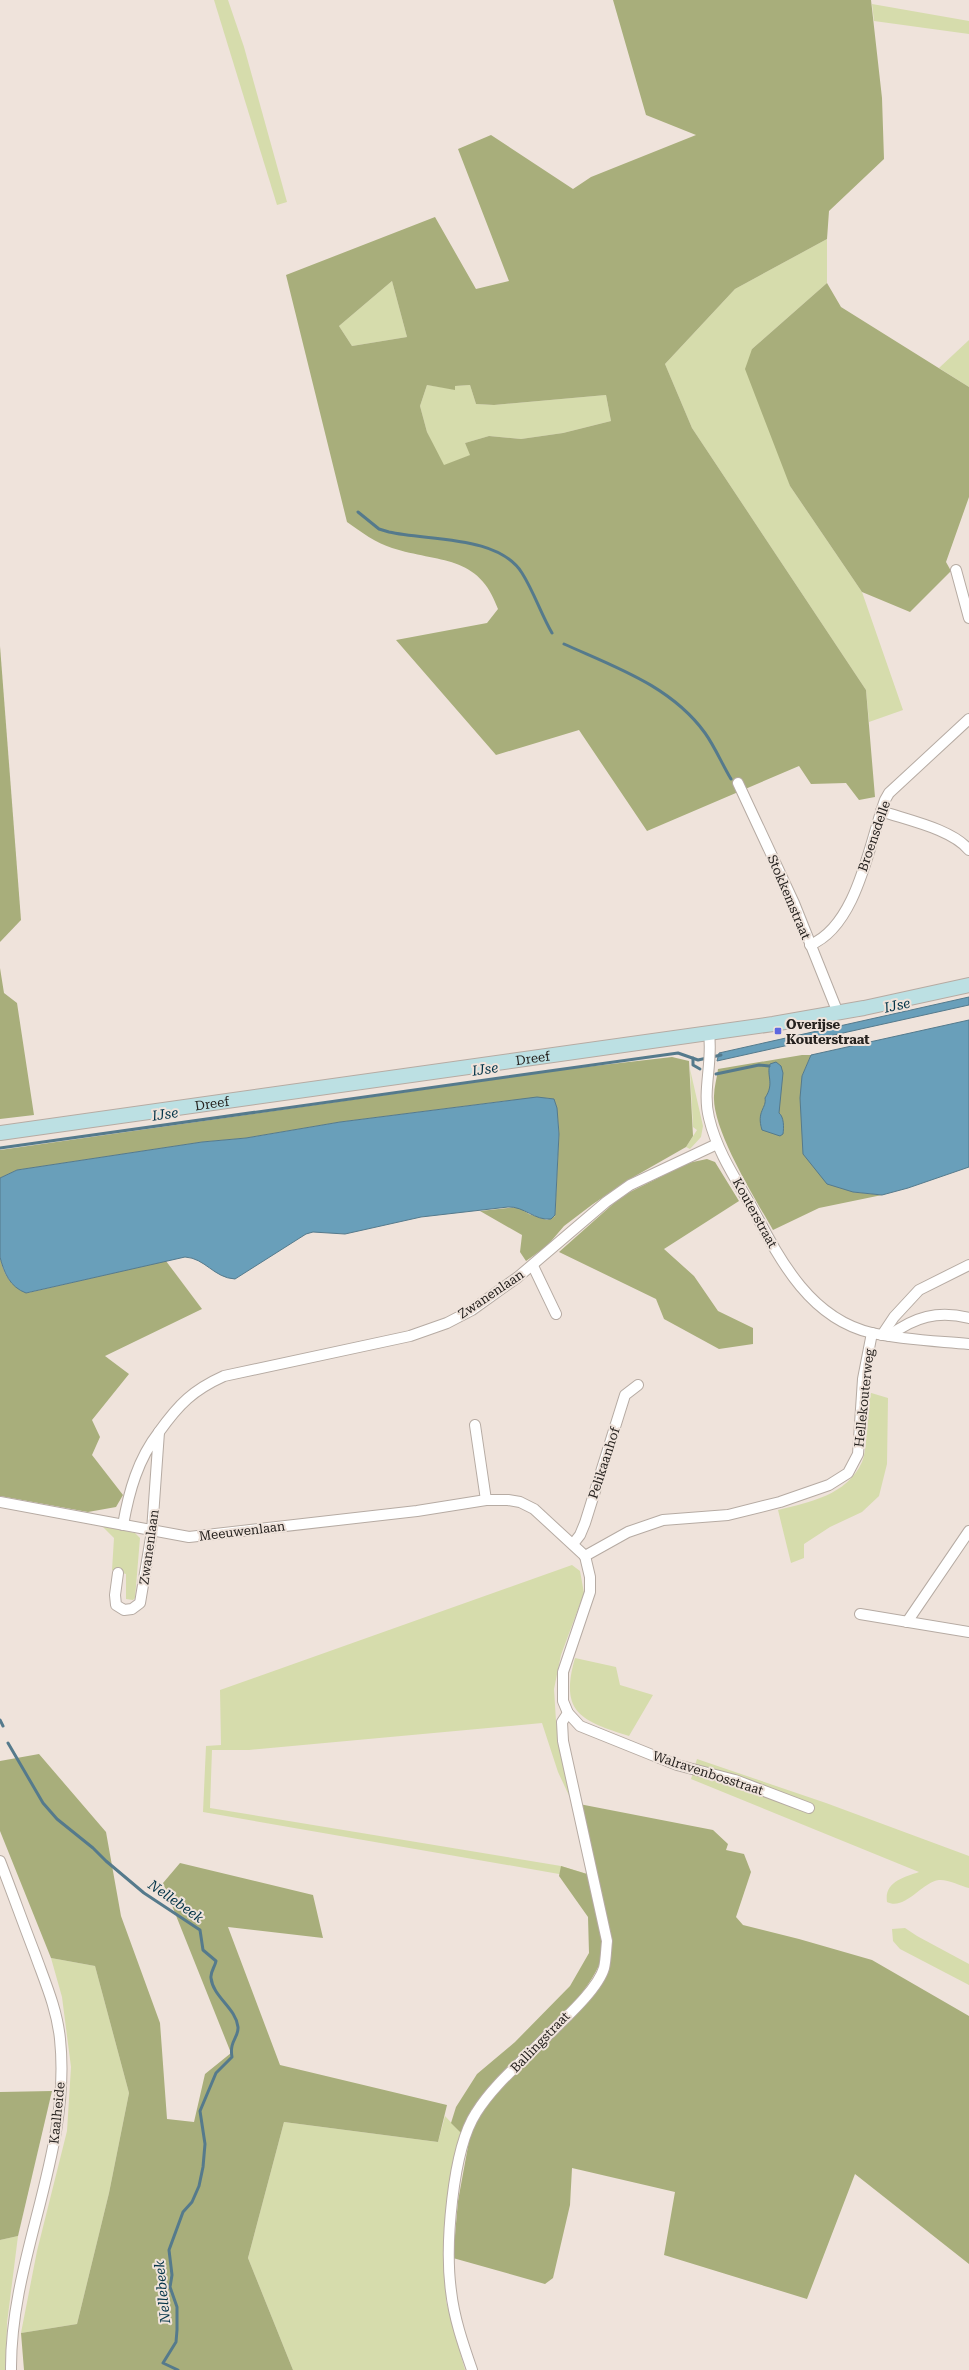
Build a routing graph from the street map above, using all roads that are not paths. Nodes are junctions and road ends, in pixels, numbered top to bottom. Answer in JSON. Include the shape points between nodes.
{"nodes":[{"id":1,"x":956,"y":570,"type":"dead end"},
{"id":2,"x":969,"y":618,"type":"edge"},
{"id":3,"x":969,"y":719,"type":"edge"},
{"id":4,"x":738,"y":783,"type":"dead end"},
{"id":5,"x":881,"y":811,"type":"junction"},
{"id":6,"x":969,"y":850,"type":"edge"},
{"id":7,"x":810,"y":945,"type":"junction"},
{"id":8,"x":969,"y":985,"type":"edge"},
{"id":9,"x":838,"y":1013,"type":"junction"},
{"id":10,"x":709,"y":1034,"type":"junction"},
{"id":11,"x":0,"y":1133,"type":"edge"},
{"id":12,"x":717,"y":1144,"type":"junction"},
{"id":13,"x":969,"y":1265,"type":"edge"},
{"id":14,"x":534,"y":1266,"type":"junction"},
{"id":15,"x":556,"y":1314,"type":"dead end"},
{"id":16,"x":969,"y":1318,"type":"edge"},
{"id":17,"x":881,"y":1335,"type":"junction"},
{"id":18,"x":969,"y":1344,"type":"edge"},
{"id":19,"x":638,"y":1385,"type":"dead end"},
{"id":20,"x":475,"y":1425,"type":"dead end"},
{"id":21,"x":159,"y":1432,"type":"junction"},
{"id":22,"x":486,"y":1500,"type":"junction"},
{"id":23,"x":0,"y":1502,"type":"edge"},
{"id":24,"x":123,"y":1525,"type":"junction"},
{"id":25,"x":152,"y":1531,"type":"junction"},
{"id":26,"x":969,"y":1531,"type":"edge"},
{"id":27,"x":573,"y":1544,"type":"junction"},
{"id":28,"x":584,"y":1556,"type":"junction"},
{"id":29,"x":118,"y":1573,"type":"dead end"},
{"id":30,"x":860,"y":1614,"type":"dead end"},
{"id":31,"x":906,"y":1622,"type":"junction"},
{"id":32,"x":969,"y":1632,"type":"edge"},
{"id":33,"x":568,"y":1713,"type":"junction"},
{"id":34,"x":809,"y":1808,"type":"dead end"},
{"id":35,"x":0,"y":1861,"type":"edge"},
{"id":36,"x":11,"y":2370,"type":"edge"},
{"id":37,"x":472,"y":2370,"type":"edge"}],
"edges":[{"from":1,"to":2,"type":"street"},
{"from":3,"to":5,"type":"street","name":"Broensdelle","via":[[889,793]]},
{"from":4,"to":7,"type":"street","name":"Stokkemstraat","via":[[790,895]]},
{"from":5,"to":6,"type":"street","via":[[956,838]]},
{"from":5,"to":7,"type":"street","name":"Broensdelle","via":[[857,886],[847,908],[837,924],[820,941]]},
{"from":7,"to":9,"type":"street","name":"Stokkemstraat"},
{"from":8,"to":9,"type":"main road","name":"Dreef"},
{"from":9,"to":10,"type":"main road","name":"Dreef"},
{"from":10,"to":11,"type":"main road","name":"Dreef"},
{"from":10,"to":12,"type":"street","name":"Kouterstraat","via":[[708,1117]]},
{"from":12,"to":14,"type":"street","name":"Zwanenlaan","via":[[630,1185],[606,1202]]},
{"from":12,"to":17,"type":"street","name":"Kouterstraat","via":[[794,1280],[822,1308],[845,1322]]},
{"from":13,"to":17,"type":"street","via":[[919,1290]]},
{"from":14,"to":15,"type":"street"},
{"from":14,"to":21,"type":"street","name":"Zwanenlaan","via":[[472,1310],[447,1323],[410,1336],[224,1376],[186,1398]]},
{"from":16,"to":17,"type":"street","via":[[932,1314],[912,1320]]},
{"from":17,"to":18,"type":"street","name":"Kouterstraat"},
{"from":17,"to":28,"type":"street","name":"Hellekouterweg","via":[[863,1379],[858,1454],[848,1473],[829,1485],[780,1502],[728,1515],[663,1520],[628,1532]]},
{"from":19,"to":27,"type":"street","name":"Pelikaanhof","via":[[625,1395],[585,1523]]},
{"from":20,"to":22,"type":"street"},
{"from":21,"to":24,"type":"street","name":"Zwanenlaan","via":[[144,1452]]},
{"from":21,"to":25,"type":"street","name":"Zwanenlaan"},
{"from":22,"to":25,"type":"street","name":"Meeuwenlaan","via":[[219,1535],[189,1537]]},
{"from":22,"to":27,"type":"street","name":"Meeuwenlaan","via":[[520,1502],[534,1509]]},
{"from":23,"to":24,"type":"street","name":"Meeuwenlaan"},
{"from":24,"to":25,"type":"street","name":"Meeuwenlaan"},
{"from":25,"to":29,"type":"street","name":"Zwanenlaan","via":[[140,1603],[132,1609],[124,1610],[116,1605]]},
{"from":26,"to":31,"type":"street"},
{"from":27,"to":28,"type":"street","name":"Meeuwenlaan"},
{"from":28,"to":33,"type":"street","via":[[590,1577],[590,1592],[563,1672],[563,1701]]},
{"from":30,"to":31,"type":"street"},
{"from":31,"to":32,"type":"street"},
{"from":33,"to":34,"type":"street","name":"Walravenbosstraat","via":[[580,1726],[677,1765],[735,1780]]},
{"from":33,"to":37,"type":"street","name":"Ballingstraat","via":[[562,1722],[563,1741],[607,1941],[604,1969],[590,1991],[497,2087],[475,2114],[462,2149],[449,2230],[451,2291],[461,2338]]},
{"from":35,"to":36,"type":"street","name":"Kaalheide","via":[[51,1998],[60,2038],[61,2079],[59,2118],[52,2157],[25,2263],[14,2320]]}]}
